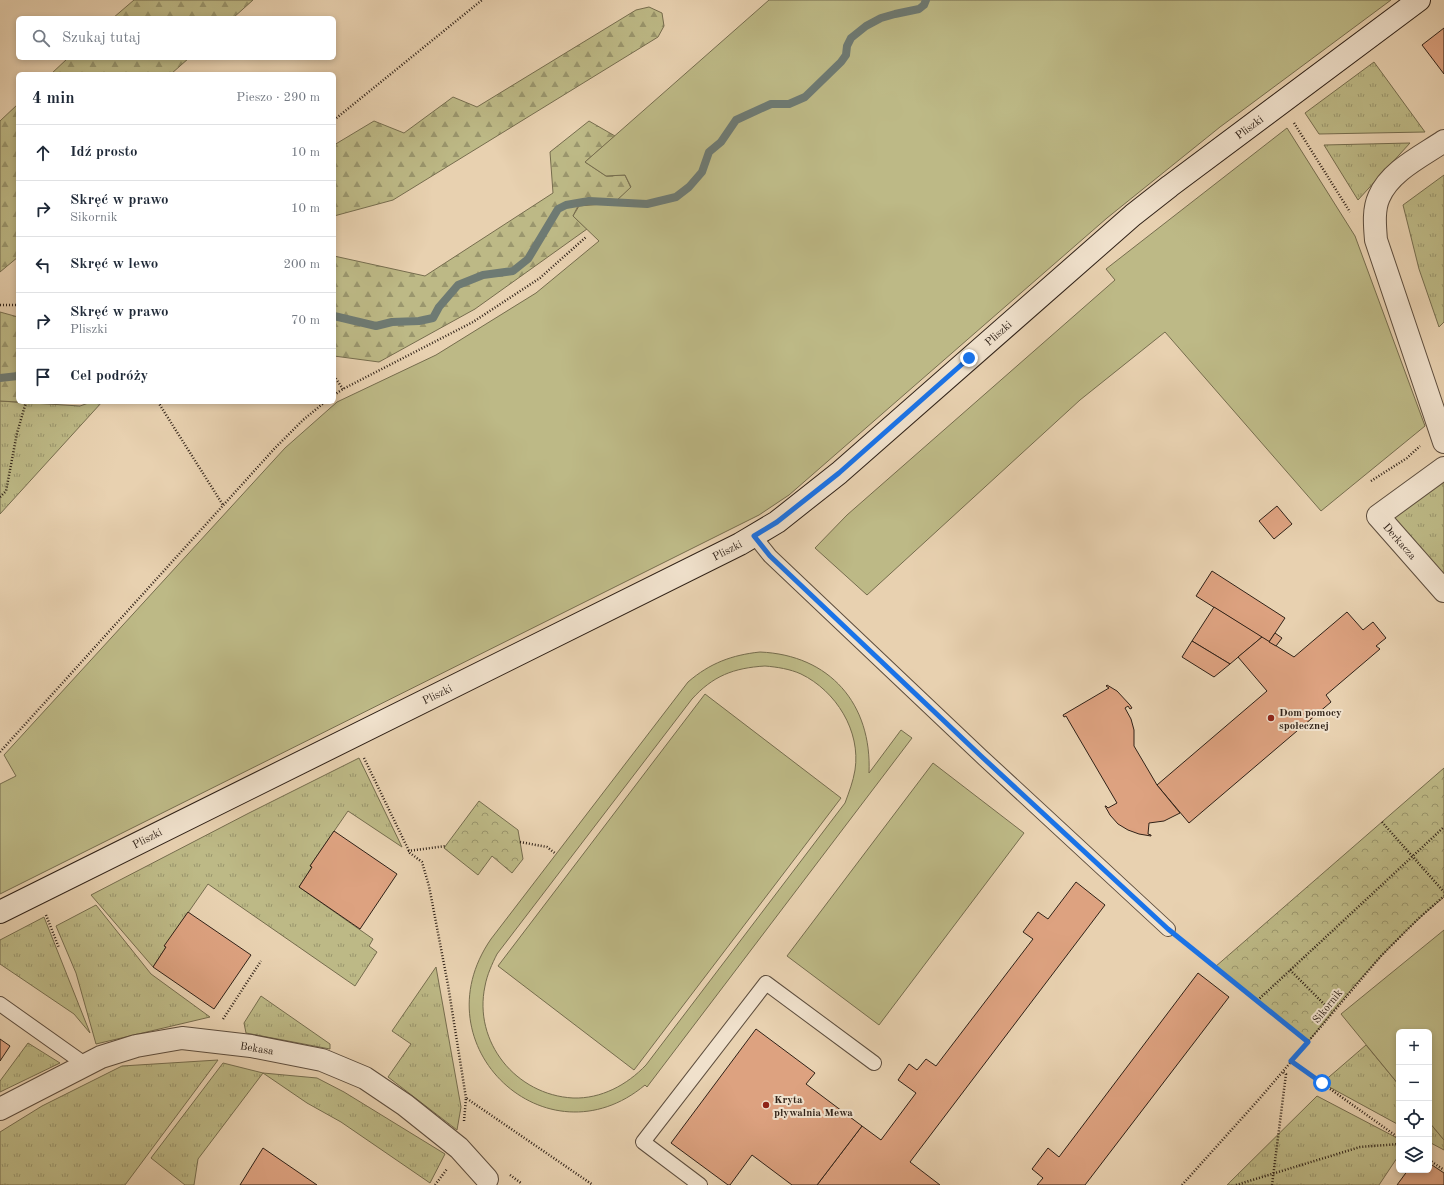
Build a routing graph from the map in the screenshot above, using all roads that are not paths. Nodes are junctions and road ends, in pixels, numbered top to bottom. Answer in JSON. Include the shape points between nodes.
{"nodes":[{"id":1,"x":1419,"y":0,"type":"edge"},
{"id":2,"x":1444,"y":141,"type":"edge"},
{"id":3,"x":1444,"y":442,"type":"edge"},
{"id":4,"x":1444,"y":468,"type":"edge"},
{"id":5,"x":754,"y":536,"type":"junction"},
{"id":6,"x":1444,"y":591,"type":"edge"},
{"id":7,"x":0,"y":912,"type":"edge"},
{"id":8,"x":1168,"y":929,"type":"road end"},
{"id":9,"x":0,"y":1004,"type":"edge"},
{"id":10,"x":874,"y":1063,"type":"dead end"},
{"id":11,"x":86,"y":1065,"type":"junction"},
{"id":12,"x":0,"y":1109,"type":"edge"},
{"id":13,"x":488,"y":1183,"type":"edge"},
{"id":14,"x":700,"y":1185,"type":"edge"}],
"edges":[{"from":1,"to":5,"type":"street","name":"Pliszki","via":[[1170,186],[839,473],[777,522]]},
{"from":2,"to":3,"type":"street","via":[[1395,175],[1378,198],[1375,211],[1376,240]]},
{"from":4,"to":6,"type":"street","name":"Derkacza","via":[[1378,516]]},
{"from":5,"to":7,"type":"street","name":"Pliszki"},
{"from":5,"to":8,"type":"lane","via":[[770,556],[969,745]]},
{"from":9,"to":11,"type":"lane"},
{"from":10,"to":14,"type":"lane","via":[[766,983],[643,1142]]},
{"from":11,"to":12,"type":"street","name":"Bekasa"},
{"from":11,"to":13,"type":"street","name":"Bekasa","via":[[101,1057],[136,1046],[182,1038],[251,1046],[322,1060],[365,1078],[405,1105],[459,1148]]}]}
